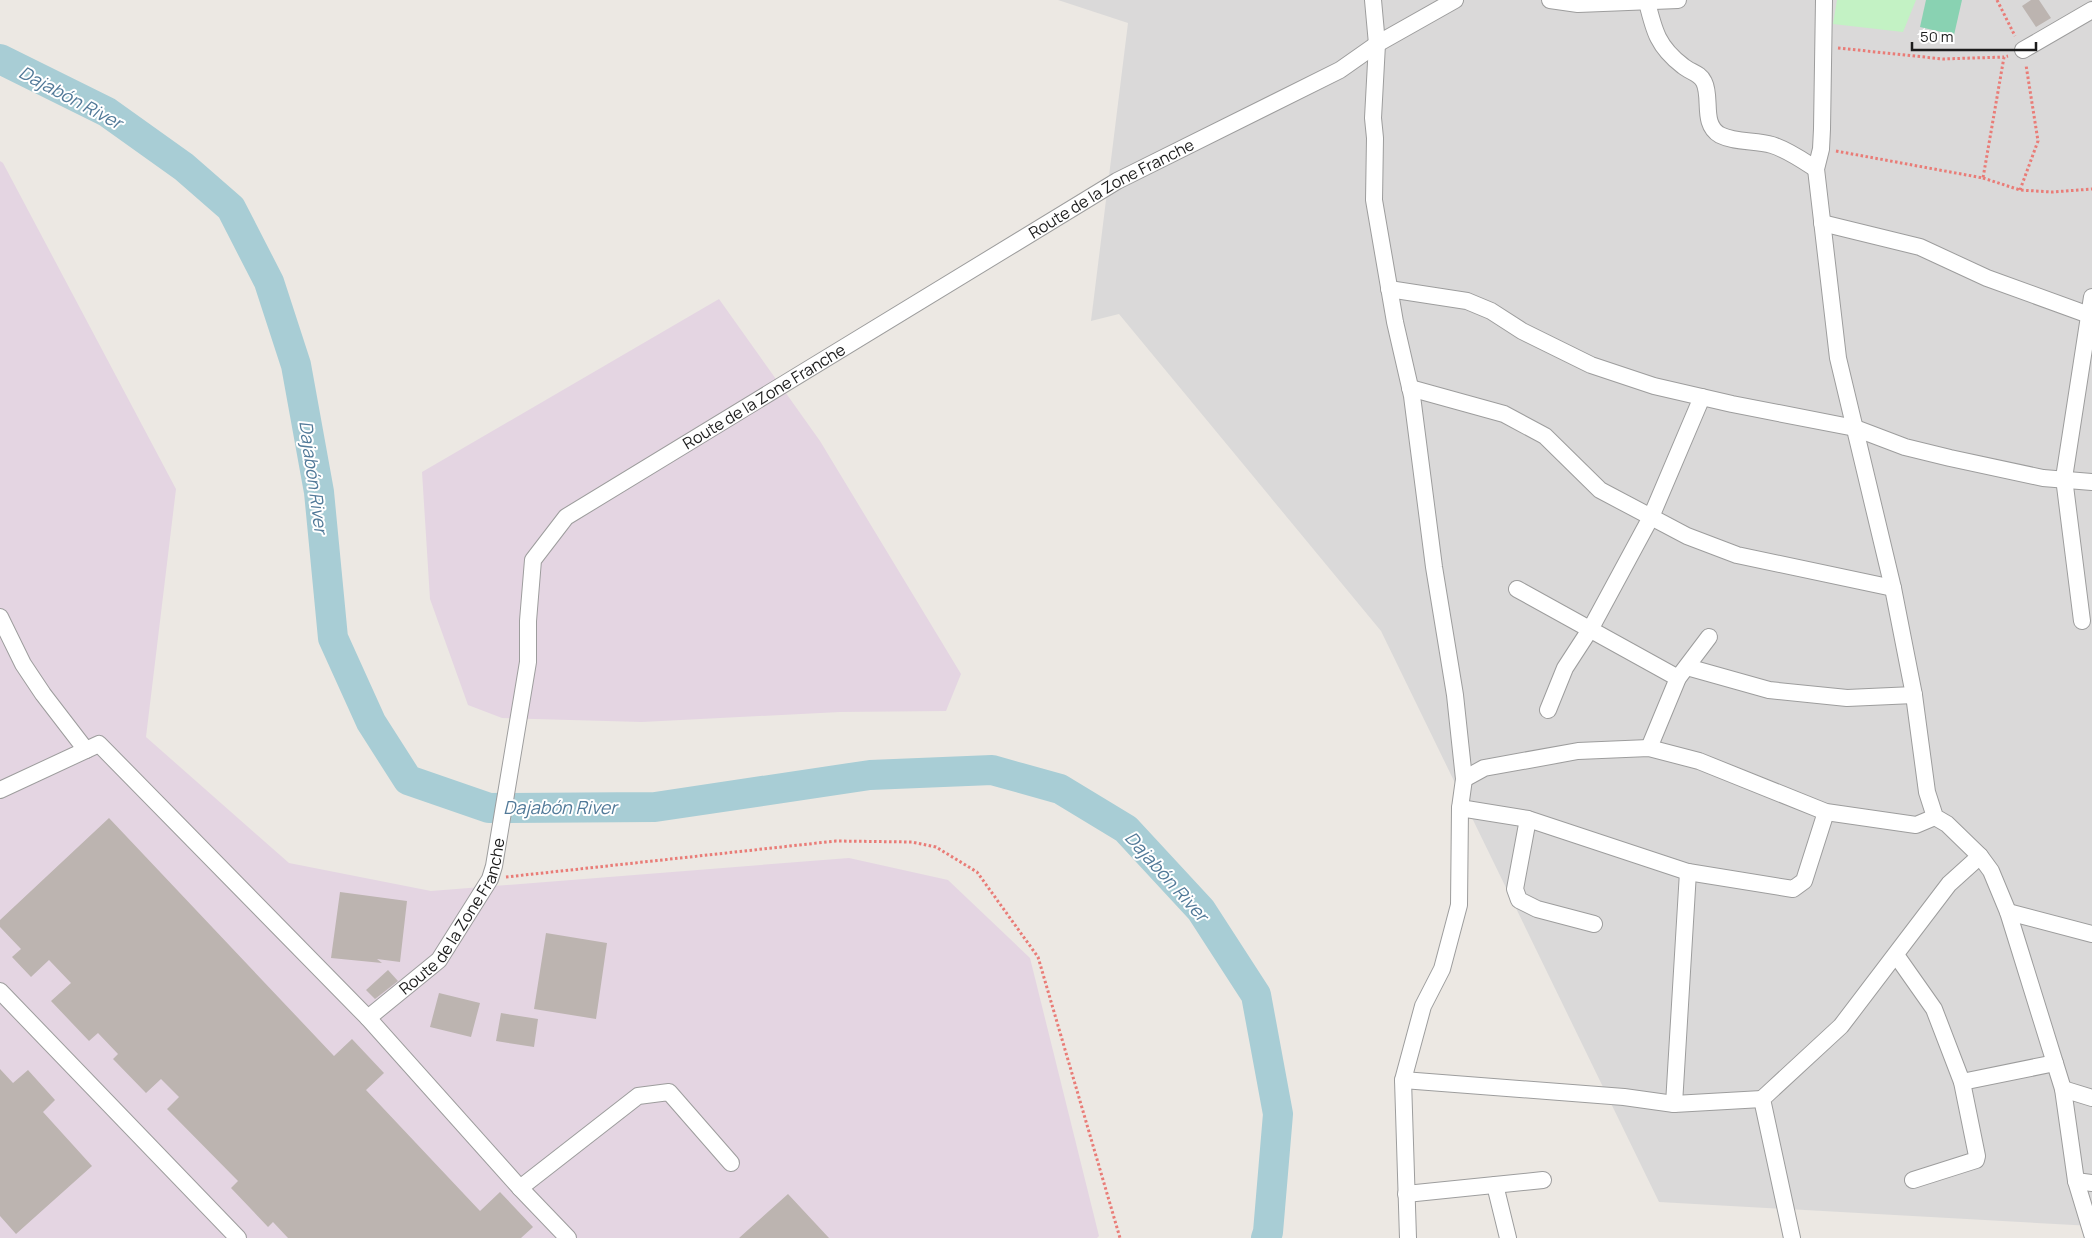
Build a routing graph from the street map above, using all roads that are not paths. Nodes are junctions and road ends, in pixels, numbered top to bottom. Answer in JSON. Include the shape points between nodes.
{"nodes":[{"id":1,"x":1373,"y":0,"type":"edge"},
{"id":2,"x":1455,"y":0,"type":"edge"},
{"id":3,"x":1550,"y":0,"type":"edge"},
{"id":4,"x":1678,"y":0,"type":"edge"},
{"id":5,"x":1824,"y":0,"type":"edge"},
{"id":6,"x":1647,"y":2,"type":"junction"},
{"id":7,"x":2092,"y":10,"type":"edge"},
{"id":8,"x":1377,"y":44,"type":"junction"},
{"id":9,"x":2023,"y":50,"type":"road end"},
{"id":10,"x":1816,"y":169,"type":"junction"},
{"id":11,"x":1822,"y":223,"type":"junction"},
{"id":12,"x":1389,"y":289,"type":"junction"},
{"id":13,"x":2092,"y":297,"type":"edge"},
{"id":14,"x":2089,"y":315,"type":"junction"},
{"id":15,"x":1410,"y":388,"type":"junction"},
{"id":16,"x":1702,"y":397,"type":"junction"},
{"id":17,"x":1854,"y":428,"type":"junction"},
{"id":18,"x":2064,"y":478,"type":"junction"},
{"id":19,"x":2092,"y":482,"type":"edge"},
{"id":20,"x":1652,"y":517,"type":"junction"},
{"id":21,"x":1893,"y":588,"type":"junction"},
{"id":22,"x":1517,"y":589,"type":"dead end"},
{"id":23,"x":0,"y":617,"type":"edge"},
{"id":24,"x":2082,"y":622,"type":"dead end"},
{"id":25,"x":1591,"y":628,"type":"junction"},
{"id":26,"x":1709,"y":637,"type":"dead end"},
{"id":27,"x":1683,"y":673,"type":"junction"},
{"id":28,"x":1914,"y":695,"type":"junction"},
{"id":29,"x":1548,"y":710,"type":"dead end"},
{"id":30,"x":1649,"y":748,"type":"junction"},
{"id":31,"x":86,"y":750,"type":"junction"},
{"id":32,"x":1464,"y":778,"type":"junction"},
{"id":33,"x":0,"y":790,"type":"edge"},
{"id":34,"x":1460,"y":808,"type":"junction"},
{"id":35,"x":1826,"y":812,"type":"junction"},
{"id":36,"x":1935,"y":817,"type":"junction"},
{"id":37,"x":1528,"y":818,"type":"junction"},
{"id":38,"x":1980,"y":856,"type":"junction"},
{"id":39,"x":1688,"y":872,"type":"junction"},
{"id":40,"x":2008,"y":912,"type":"junction"},
{"id":41,"x":1594,"y":924,"type":"dead end"},
{"id":42,"x":2092,"y":934,"type":"edge"},
{"id":43,"x":1896,"y":955,"type":"junction"},
{"id":44,"x":0,"y":991,"type":"edge"},
{"id":45,"x":368,"y":1018,"type":"junction"},
{"id":46,"x":2055,"y":1063,"type":"junction"},
{"id":47,"x":1403,"y":1080,"type":"junction"},
{"id":48,"x":1962,"y":1082,"type":"junction"},
{"id":49,"x":2063,"y":1089,"type":"junction"},
{"id":50,"x":2092,"y":1098,"type":"edge"},
{"id":51,"x":1762,"y":1099,"type":"junction"},
{"id":52,"x":1674,"y":1104,"type":"junction"},
{"id":53,"x":731,"y":1163,"type":"dead end"},
{"id":54,"x":1543,"y":1180,"type":"dead end"},
{"id":55,"x":1914,"y":1180,"type":"dead end"},
{"id":56,"x":2084,"y":1182,"type":"edge"},
{"id":57,"x":1495,"y":1185,"type":"junction"},
{"id":58,"x":520,"y":1188,"type":"junction"},
{"id":59,"x":1406,"y":1194,"type":"junction"},
{"id":60,"x":2092,"y":1234,"type":"edge"},
{"id":61,"x":238,"y":1238,"type":"edge"},
{"id":62,"x":568,"y":1238,"type":"edge"},
{"id":63,"x":1408,"y":1238,"type":"edge"},
{"id":64,"x":1508,"y":1238,"type":"edge"},
{"id":65,"x":1792,"y":1238,"type":"edge"}],
"edges":[{"from":1,"to":8,"type":"street"},
{"from":2,"to":8,"type":"street","name":"Route de la Zone Franche"},
{"from":3,"to":6,"type":"street","via":[[1578,4]]},
{"from":4,"to":6,"type":"street"},
{"from":5,"to":10,"type":"street","via":[[1823,114]]},
{"from":6,"to":10,"type":"street","via":[[1654,32],[1663,47],[1704,82],[1710,124],[1718,134],[1772,144]]},
{"from":7,"to":9,"type":"street"},
{"from":8,"to":12,"type":"street","via":[[1373,118],[1374,200]]},
{"from":8,"to":45,"type":"street","name":"Route de la Zone Franche","via":[[1340,70],[1117,181],[566,517],[533,560],[528,662],[522,708],[492,873],[439,960]]},
{"from":10,"to":11,"type":"street"},
{"from":11,"to":14,"type":"street","via":[[1920,248],[1987,278]]},
{"from":11,"to":17,"type":"street","via":[[1838,358]]},
{"from":12,"to":15,"type":"street"},
{"from":12,"to":16,"type":"street","via":[[1468,301],[1591,365],[1654,386]]},
{"from":13,"to":14,"type":"street"},
{"from":14,"to":18,"type":"street"},
{"from":15,"to":20,"type":"street","via":[[1504,414],[1545,436],[1600,490]]},
{"from":15,"to":32,"type":"street"},
{"from":16,"to":17,"type":"street"},
{"from":16,"to":20,"type":"street"},
{"from":17,"to":18,"type":"street","via":[[1905,448],[2043,478]]},
{"from":17,"to":21,"type":"street"},
{"from":18,"to":19,"type":"street"},
{"from":18,"to":24,"type":"street"},
{"from":20,"to":21,"type":"street","via":[[1687,536],[1737,555]]},
{"from":20,"to":25,"type":"street"},
{"from":21,"to":28,"type":"street"},
{"from":22,"to":25,"type":"street"},
{"from":23,"to":31,"type":"street","via":[[23,664]]},
{"from":25,"to":27,"type":"street"},
{"from":25,"to":29,"type":"street","via":[[1565,668]]},
{"from":26,"to":27,"type":"street"},
{"from":27,"to":28,"type":"street","via":[[1769,690],[1847,698]]},
{"from":27,"to":30,"type":"street"},
{"from":28,"to":36,"type":"street","via":[[1927,792]]},
{"from":30,"to":32,"type":"street","via":[[1578,751],[1484,768]]},
{"from":30,"to":35,"type":"street","via":[[1699,761]]},
{"from":31,"to":33,"type":"street"},
{"from":31,"to":45,"type":"street","via":[[99,744]]},
{"from":32,"to":34,"type":"street"},
{"from":34,"to":37,"type":"street"},
{"from":34,"to":47,"type":"street","via":[[1459,905],[1442,969],[1423,1006]]},
{"from":35,"to":36,"type":"street","via":[[1916,825]]},
{"from":35,"to":39,"type":"street","via":[[1804,881],[1793,889]]},
{"from":36,"to":38,"type":"street","via":[[1947,824]]},
{"from":37,"to":39,"type":"street"},
{"from":37,"to":41,"type":"street","via":[[1515,889],[1519,900],[1537,909]]},
{"from":38,"to":40,"type":"street","via":[[1991,872]]},
{"from":38,"to":43,"type":"street","via":[[1949,884]]},
{"from":39,"to":52,"type":"street"},
{"from":40,"to":42,"type":"street"},
{"from":40,"to":46,"type":"street"},
{"from":43,"to":48,"type":"street","via":[[1934,1010]]},
{"from":43,"to":51,"type":"street","via":[[1840,1026]]},
{"from":44,"to":61,"type":"street"},
{"from":45,"to":58,"type":"street"},
{"from":46,"to":48,"type":"street"},
{"from":46,"to":49,"type":"street"},
{"from":47,"to":52,"type":"street","via":[[1624,1097]]},
{"from":47,"to":59,"type":"street"},
{"from":48,"to":55,"type":"street","via":[[1976,1160]]},
{"from":49,"to":50,"type":"street"},
{"from":49,"to":56,"type":"street"},
{"from":51,"to":52,"type":"street"},
{"from":51,"to":65,"type":"street"},
{"from":53,"to":58,"type":"street","via":[[669,1092],[638,1096]]},
{"from":54,"to":57,"type":"street"},
{"from":56,"to":60,"type":"street"},
{"from":57,"to":59,"type":"street"},
{"from":57,"to":64,"type":"street"},
{"from":58,"to":62,"type":"street"},
{"from":59,"to":63,"type":"street"}]}
